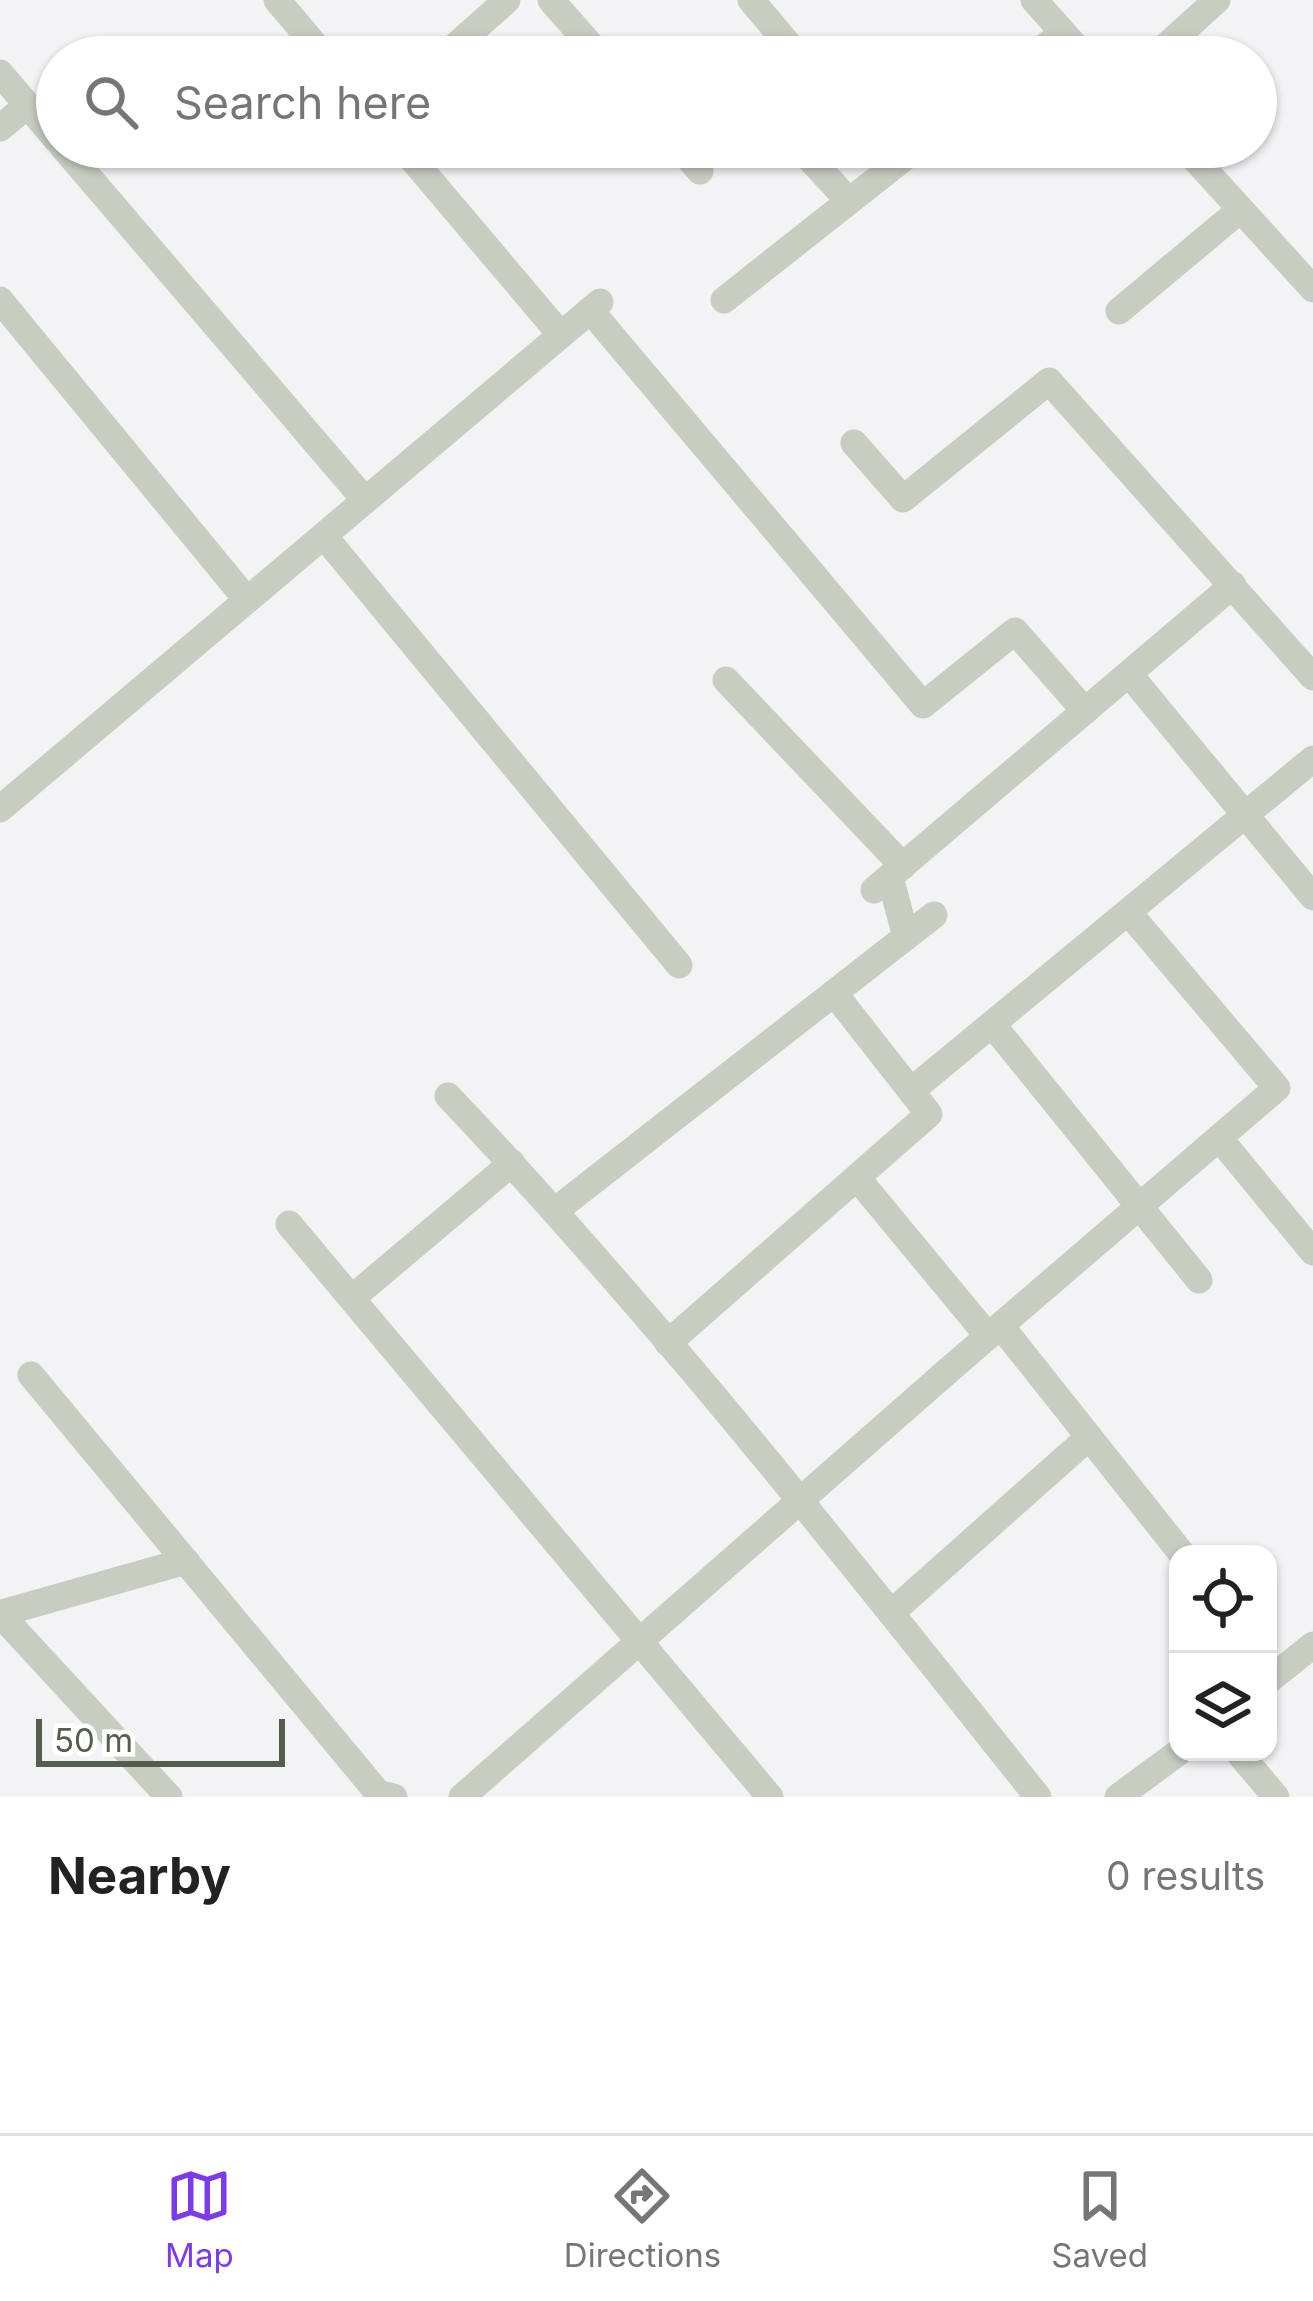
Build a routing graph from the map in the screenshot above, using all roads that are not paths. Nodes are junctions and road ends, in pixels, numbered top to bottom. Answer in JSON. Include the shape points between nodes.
{"nodes":[{"id":1,"x":277,"y":0,"type":"edge"},
{"id":2,"x":507,"y":0,"type":"edge"},
{"id":3,"x":551,"y":0,"type":"edge"},
{"id":4,"x":751,"y":0,"type":"edge"},
{"id":5,"x":1034,"y":0,"type":"edge"},
{"id":6,"x":1217,"y":0,"type":"edge"},
{"id":7,"x":1062,"y":34,"type":"joint"},
{"id":8,"x":308,"y":36,"type":"edge"},
{"id":9,"x":466,"y":36,"type":"edge"},
{"id":10,"x":583,"y":36,"type":"edge"},
{"id":11,"x":782,"y":36,"type":"edge"},
{"id":12,"x":1059,"y":36,"type":"edge"},
{"id":13,"x":1177,"y":36,"type":"edge"},
{"id":14,"x":0,"y":73,"type":"edge"},
{"id":15,"x":28,"y":105,"type":"junction"},
{"id":16,"x":36,"y":115,"type":"edge"},
{"id":17,"x":0,"y":128,"type":"edge"},
{"id":18,"x":81,"y":168,"type":"edge"},
{"id":19,"x":420,"y":168,"type":"edge"},
{"id":20,"x":697,"y":168,"type":"edge"},
{"id":21,"x":819,"y":168,"type":"edge"},
{"id":22,"x":891,"y":168,"type":"edge"},
{"id":23,"x":1203,"y":168,"type":"edge"},
{"id":24,"x":700,"y":171,"type":"dead end"},
{"id":25,"x":849,"y":201,"type":"junction"},
{"id":26,"x":1240,"y":210,"type":"junction"},
{"id":27,"x":1313,"y":290,"type":"edge"},
{"id":28,"x":0,"y":300,"type":"edge"},
{"id":29,"x":724,"y":300,"type":"dead end"},
{"id":30,"x":1119,"y":311,"type":"dead end"},
{"id":31,"x":561,"y":334,"type":"junction"},
{"id":32,"x":854,"y":443,"type":"dead end"},
{"id":33,"x":365,"y":500,"type":"junction"},
{"id":34,"x":324,"y":536,"type":"junction"},
{"id":35,"x":1233,"y":585,"type":"junction"},
{"id":36,"x":247,"y":600,"type":"junction"},
{"id":37,"x":1129,"y":674,"type":"junction"},
{"id":38,"x":1313,"y":677,"type":"edge"},
{"id":39,"x":726,"y":680,"type":"dead end"},
{"id":40,"x":1085,"y":711,"type":"junction"},
{"id":41,"x":1313,"y":759,"type":"edge"},
{"id":42,"x":0,"y":809,"type":"edge"},
{"id":43,"x":1245,"y":815,"type":"junction"},
{"id":44,"x":889,"y":877,"type":"junction"},
{"id":45,"x":1310,"y":886,"type":"edge"},
{"id":46,"x":1128,"y":912,"type":"junction"},
{"id":47,"x":934,"y":915,"type":"dead end"},
{"id":48,"x":906,"y":938,"type":"junction"},
{"id":49,"x":680,"y":965,"type":"dead end"},
{"id":50,"x":834,"y":993,"type":"junction"},
{"id":51,"x":992,"y":1024,"type":"junction"},
{"id":52,"x":912,"y":1090,"type":"junction"},
{"id":53,"x":448,"y":1096,"type":"dead end"},
{"id":54,"x":1219,"y":1138,"type":"junction"},
{"id":55,"x":512,"y":1163,"type":"junction"},
{"id":56,"x":858,"y":1179,"type":"junction"},
{"id":57,"x":1141,"y":1205,"type":"junction"},
{"id":58,"x":556,"y":1210,"type":"junction"},
{"id":59,"x":289,"y":1224,"type":"dead end"},
{"id":60,"x":1313,"y":1252,"type":"edge"},
{"id":61,"x":1199,"y":1280,"type":"dead end"},
{"id":62,"x":352,"y":1298,"type":"junction"},
{"id":63,"x":994,"y":1331,"type":"junction"},
{"id":64,"x":668,"y":1342,"type":"junction"},
{"id":65,"x":31,"y":1375,"type":"dead end"},
{"id":66,"x":1089,"y":1437,"type":"junction"},
{"id":67,"x":800,"y":1500,"type":"junction"},
{"id":68,"x":1175,"y":1545,"type":"edge"},
{"id":69,"x":186,"y":1561,"type":"junction"},
{"id":70,"x":891,"y":1612,"type":"junction"},
{"id":71,"x":1,"y":1614,"type":"edge"},
{"id":72,"x":640,"y":1640,"type":"junction"},
{"id":73,"x":1313,"y":1645,"type":"edge"},
{"id":74,"x":1277,"y":1668,"type":"edge"},
{"id":75,"x":1169,"y":1759,"type":"edge"},
{"id":76,"x":1246,"y":1761,"type":"edge"},
{"id":77,"x":158,"y":1793,"type":"edge"},
{"id":78,"x":394,"y":1797,"type":"edge"},
{"id":79,"x":462,"y":1797,"type":"edge"},
{"id":80,"x":770,"y":1797,"type":"edge"},
{"id":81,"x":1038,"y":1797,"type":"edge"},
{"id":82,"x":1118,"y":1797,"type":"edge"},
{"id":83,"x":1276,"y":1797,"type":"edge"}],
"edges":[{"from":1,"to":8,"type":"street"},
{"from":2,"to":9,"type":"street"},
{"from":3,"to":10,"type":"street"},
{"from":4,"to":11,"type":"street"},
{"from":5,"to":7,"type":"street"},
{"from":6,"to":13,"type":"street"},
{"from":7,"to":12,"type":"street"},
{"from":14,"to":15,"type":"street"},
{"from":15,"to":16,"type":"street"},
{"from":15,"to":17,"type":"street"},
{"from":18,"to":33,"type":"street"},
{"from":19,"to":31,"type":"street"},
{"from":20,"to":24,"type":"street"},
{"from":21,"to":25,"type":"street"},
{"from":22,"to":25,"type":"street"},
{"from":23,"to":26,"type":"street"},
{"from":25,"to":29,"type":"street"},
{"from":26,"to":27,"type":"street"},
{"from":26,"to":30,"type":"street"},
{"from":28,"to":36,"type":"street"},
{"from":31,"to":33,"type":"street"},
{"from":31,"to":40,"type":"street","via":[[595,306],[923,705],[1015,631]]},
{"from":32,"to":35,"type":"street","via":[[903,499],[1048,381]]},
{"from":33,"to":34,"type":"street"},
{"from":34,"to":36,"type":"street"},
{"from":34,"to":49,"type":"street"},
{"from":35,"to":37,"type":"street"},
{"from":35,"to":38,"type":"street"},
{"from":36,"to":42,"type":"street"},
{"from":37,"to":40,"type":"street"},
{"from":37,"to":43,"type":"street"},
{"from":39,"to":44,"type":"street"},
{"from":40,"to":44,"type":"street"},
{"from":41,"to":43,"type":"street"},
{"from":43,"to":45,"type":"street"},
{"from":43,"to":46,"type":"street"},
{"from":44,"to":48,"type":"street"},
{"from":46,"to":51,"type":"street"},
{"from":46,"to":54,"type":"street","via":[[1277,1088]]},
{"from":47,"to":48,"type":"street"},
{"from":48,"to":50,"type":"street"},
{"from":50,"to":52,"type":"street"},
{"from":50,"to":58,"type":"street"},
{"from":51,"to":52,"type":"street"},
{"from":51,"to":57,"type":"street"},
{"from":52,"to":56,"type":"street","via":[[929,1114]]},
{"from":53,"to":55,"type":"street"},
{"from":54,"to":57,"type":"street"},
{"from":54,"to":60,"type":"street"},
{"from":55,"to":58,"type":"street"},
{"from":55,"to":62,"type":"street"},
{"from":56,"to":63,"type":"street"},
{"from":56,"to":64,"type":"street"},
{"from":57,"to":61,"type":"street"},
{"from":57,"to":63,"type":"street"},
{"from":58,"to":64,"type":"street"},
{"from":59,"to":62,"type":"street"},
{"from":62,"to":72,"type":"street"},
{"from":63,"to":66,"type":"street"},
{"from":63,"to":67,"type":"street"},
{"from":64,"to":67,"type":"street"},
{"from":65,"to":69,"type":"street"},
{"from":66,"to":68,"type":"street"},
{"from":66,"to":70,"type":"street"},
{"from":67,"to":70,"type":"street"},
{"from":67,"to":72,"type":"street"},
{"from":69,"to":71,"type":"street"},
{"from":69,"to":78,"type":"street","via":[[378,1793]]},
{"from":70,"to":81,"type":"street"},
{"from":71,"to":77,"type":"street"},
{"from":72,"to":79,"type":"street"},
{"from":72,"to":80,"type":"street"},
{"from":73,"to":74,"type":"street"},
{"from":75,"to":82,"type":"street"},
{"from":76,"to":83,"type":"street"}]}
